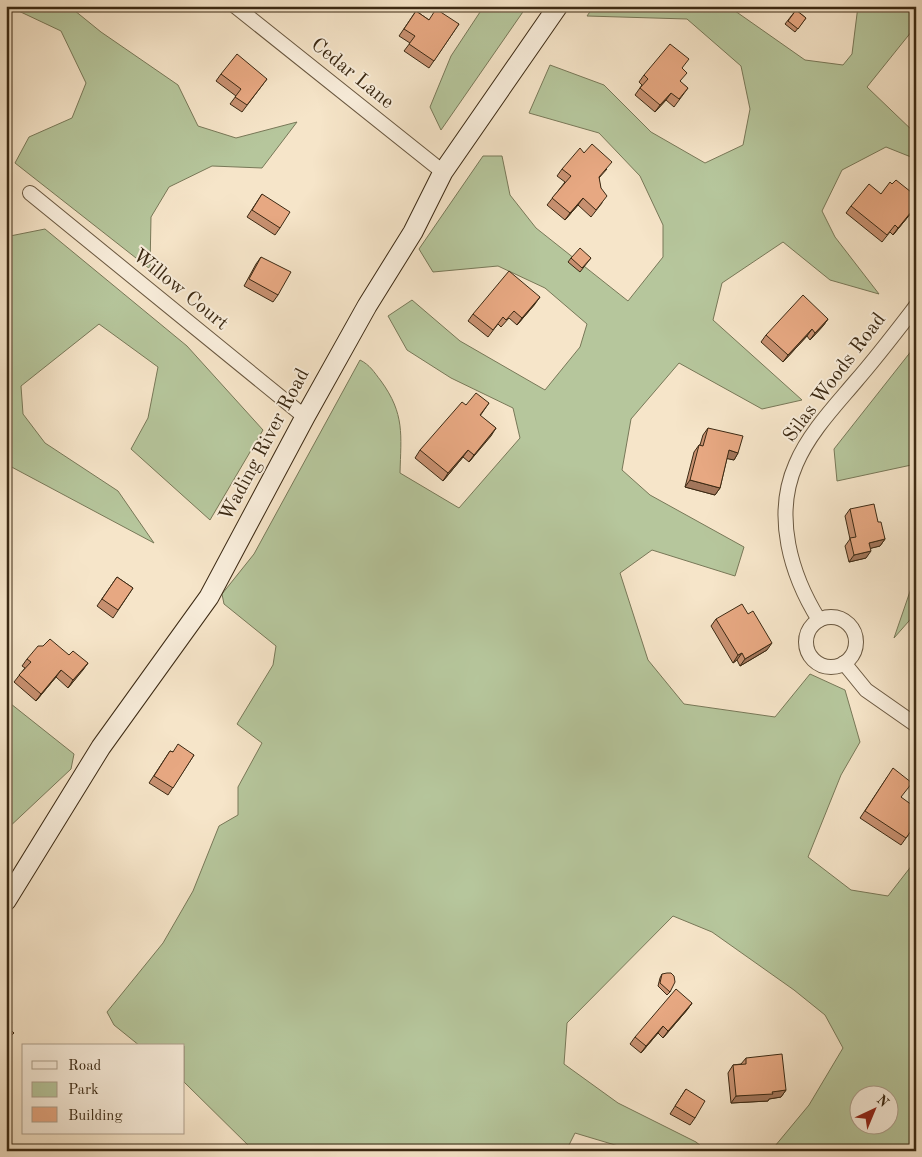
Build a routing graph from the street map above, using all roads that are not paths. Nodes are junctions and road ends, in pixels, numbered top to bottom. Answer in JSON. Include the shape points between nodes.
{"nodes":[{"id":1,"x":235,"y":6,"type":"edge"},
{"id":2,"x":558,"y":6,"type":"edge"},
{"id":3,"x":443,"y":172,"type":"junction"},
{"id":4,"x":30,"y":193,"type":"dead end"},
{"id":5,"x":916,"y":306,"type":"edge"},
{"id":6,"x":305,"y":417,"type":"junction"},
{"id":7,"x":819,"y":620,"type":"junction"},
{"id":8,"x":844,"y":663,"type":"junction"},
{"id":9,"x":916,"y":725,"type":"edge"},
{"id":10,"x":6,"y":901,"type":"edge"}],
"edges":[{"from":1,"to":3,"type":"street","name":"Cedar Lane"},
{"from":2,"to":3,"type":"main road","name":"Wading River Road"},
{"from":3,"to":6,"type":"main road","name":"Wading River Road","via":[[413,232]]},
{"from":4,"to":6,"type":"street","name":"Willow Court"},
{"from":5,"to":7,"type":"street","name":"Silas Woods Road","via":[[811,438],[796,464],[789,486],[788,546],[800,583]]},
{"from":6,"to":10,"type":"main road","name":"Wading River Road","via":[[209,597],[101,747]]},
{"from":7,"to":8,"type":"street","via":[[827,617],[843,620],[854,632],[856,648]]},
{"from":7,"to":8,"type":"street","via":[[808,632],[806,648],[810,656],[823,666],[832,668]]},
{"from":8,"to":9,"type":"street","via":[[866,690]]}]}
